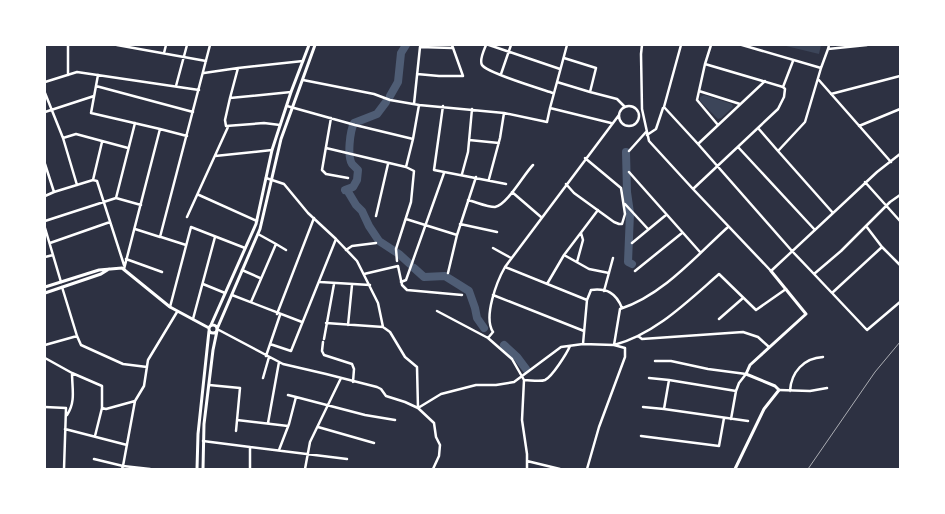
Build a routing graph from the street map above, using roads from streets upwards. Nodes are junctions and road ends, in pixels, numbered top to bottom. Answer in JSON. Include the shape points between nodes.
{"nodes":[{"id":1,"x":68,"y":45,"type":"edge"},
{"id":2,"x":117,"y":45,"type":"edge"},
{"id":3,"x":121,"y":45,"type":"edge"},
{"id":4,"x":148,"y":45,"type":"edge"},
{"id":5,"x":166,"y":45,"type":"edge"},
{"id":6,"x":187,"y":45,"type":"edge"},
{"id":7,"x":210,"y":45,"type":"edge"},
{"id":8,"x":309,"y":45,"type":"edge"},
{"id":9,"x":315,"y":45,"type":"edge"},
{"id":10,"x":487,"y":45,"type":"edge"},
{"id":11,"x":511,"y":45,"type":"edge"},
{"id":12,"x":567,"y":45,"type":"edge"},
{"id":13,"x":642,"y":45,"type":"edge"},
{"id":14,"x":681,"y":45,"type":"edge"},
{"id":15,"x":711,"y":45,"type":"edge"},
{"id":16,"x":742,"y":45,"type":"edge"},
{"id":17,"x":867,"y":45,"type":"edge"},
{"id":18,"x":452,"y":47,"type":"edge"},
{"id":19,"x":828,"y":47,"type":"edge"},
{"id":20,"x":147,"y":50,"type":"junction"},
{"id":21,"x":509,"y":52,"type":"junction"},
{"id":22,"x":164,"y":53,"type":"junction"},
{"id":23,"x":184,"y":57,"type":"junction"},
{"id":24,"x":564,"y":58,"type":"junction"},
{"id":25,"x":206,"y":61,"type":"junction"},
{"id":26,"x":303,"y":61,"type":"junction"},
{"id":27,"x":793,"y":61,"type":"junction"},
{"id":28,"x":705,"y":64,"type":"junction"},
{"id":29,"x":238,"y":68,"type":"junction"},
{"id":30,"x":821,"y":68,"type":"junction"},
{"id":31,"x":560,"y":70,"type":"junction"},
{"id":32,"x":204,"y":73,"type":"junction"},
{"id":33,"x":416,"y":74,"type":"junction"},
{"id":34,"x":68,"y":75,"type":"junction"},
{"id":35,"x":98,"y":75,"type":"junction"},
{"id":36,"x":501,"y":75,"type":"junction"},
{"id":37,"x":900,"y":76,"type":"edge"},
{"id":38,"x":818,"y":79,"type":"junction"},
{"id":39,"x":302,"y":80,"type":"junction"},
{"id":40,"x":765,"y":81,"type":"junction"},
{"id":41,"x":45,"y":82,"type":"edge"},
{"id":42,"x":557,"y":82,"type":"junction"},
{"id":43,"x":96,"y":86,"type":"junction"},
{"id":44,"x":176,"y":86,"type":"junction"},
{"id":45,"x":783,"y":87,"type":"junction"},
{"id":46,"x":200,"y":90,"type":"junction"},
{"id":47,"x":698,"y":91,"type":"junction"},
{"id":48,"x":291,"y":92,"type":"junction"},
{"id":49,"x":553,"y":92,"type":"junction"},
{"id":50,"x":590,"y":92,"type":"junction"},
{"id":51,"x":45,"y":93,"type":"edge"},
{"id":52,"x":831,"y":94,"type":"junction"},
{"id":53,"x":94,"y":96,"type":"junction"},
{"id":54,"x":230,"y":98,"type":"junction"},
{"id":55,"x":414,"y":104,"type":"junction"},
{"id":56,"x":740,"y":104,"type":"junction"},
{"id":57,"x":419,"y":105,"type":"junction"},
{"id":58,"x":286,"y":106,"type":"junction"},
{"id":59,"x":443,"y":106,"type":"junction"},
{"id":60,"x":292,"y":107,"type":"junction"},
{"id":61,"x":625,"y":107,"type":"junction"},
{"id":62,"x":664,"y":107,"type":"junction"},
{"id":63,"x":550,"y":108,"type":"junction"},
{"id":64,"x":472,"y":109,"type":"junction"},
{"id":65,"x":642,"y":109,"type":"junction"},
{"id":66,"x":900,"y":109,"type":"edge"},
{"id":67,"x":52,"y":110,"type":"junction"},
{"id":68,"x":637,"y":111,"type":"junction"},
{"id":69,"x":45,"y":112,"type":"edge"},
{"id":70,"x":193,"y":112,"type":"junction"},
{"id":71,"x":504,"y":113,"type":"junction"},
{"id":72,"x":619,"y":115,"type":"junction"},
{"id":73,"x":331,"y":118,"type":"junction"},
{"id":74,"x":135,"y":123,"type":"junction"},
{"id":75,"x":611,"y":123,"type":"junction"},
{"id":76,"x":280,"y":124,"type":"junction"},
{"id":77,"x":718,"y":125,"type":"junction"},
{"id":78,"x":859,"y":126,"type":"junction"},
{"id":79,"x":228,"y":127,"type":"junction"},
{"id":80,"x":758,"y":128,"type":"junction"},
{"id":81,"x":160,"y":129,"type":"junction"},
{"id":82,"x":647,"y":133,"type":"junction"},
{"id":83,"x":187,"y":136,"type":"junction"},
{"id":84,"x":63,"y":138,"type":"junction"},
{"id":85,"x":413,"y":138,"type":"junction"},
{"id":86,"x":469,"y":140,"type":"junction"},
{"id":87,"x":102,"y":142,"type":"junction"},
{"id":88,"x":499,"y":143,"type":"junction"},
{"id":89,"x":698,"y":144,"type":"junction"},
{"id":90,"x":738,"y":146,"type":"junction"},
{"id":91,"x":128,"y":148,"type":"junction"},
{"id":92,"x":326,"y":148,"type":"junction"},
{"id":93,"x":272,"y":150,"type":"junction"},
{"id":94,"x":629,"y":151,"type":"dead end"},
{"id":95,"x":778,"y":151,"type":"junction"},
{"id":96,"x":900,"y":154,"type":"edge"},
{"id":97,"x":215,"y":156,"type":"junction"},
{"id":98,"x":585,"y":158,"type":"junction"},
{"id":99,"x":890,"y":162,"type":"junction"},
{"id":100,"x":45,"y":164,"type":"edge"},
{"id":101,"x":388,"y":164,"type":"junction"},
{"id":102,"x":532,"y":165,"type":"dead end"},
{"id":103,"x":718,"y":166,"type":"junction"},
{"id":104,"x":406,"y":167,"type":"junction"},
{"id":105,"x":46,"y":170,"type":"edge"},
{"id":106,"x":629,"y":172,"type":"dead end"},
{"id":107,"x":444,"y":173,"type":"junction"},
{"id":108,"x":462,"y":175,"type":"junction"},
{"id":109,"x":476,"y":177,"type":"junction"},
{"id":110,"x":266,"y":178,"type":"junction"},
{"id":111,"x":348,"y":178,"type":"dead end"},
{"id":112,"x":272,"y":179,"type":"junction"},
{"id":113,"x":93,"y":180,"type":"junction"},
{"id":114,"x":489,"y":180,"type":"junction"},
{"id":115,"x":865,"y":182,"type":"junction"},
{"id":116,"x":566,"y":183,"type":"junction"},
{"id":117,"x":506,"y":184,"type":"dead end"},
{"id":118,"x":77,"y":185,"type":"junction"},
{"id":119,"x":693,"y":189,"type":"junction"},
{"id":120,"x":54,"y":192,"type":"junction"},
{"id":121,"x":512,"y":192,"type":"junction"},
{"id":122,"x":199,"y":195,"type":"junction"},
{"id":123,"x":900,"y":195,"type":"edge"},
{"id":124,"x":45,"y":196,"type":"edge"},
{"id":125,"x":116,"y":198,"type":"junction"},
{"id":126,"x":468,"y":200,"type":"junction"},
{"id":127,"x":104,"y":203,"type":"junction"},
{"id":128,"x":624,"y":203,"type":"junction"},
{"id":129,"x":141,"y":205,"type":"junction"},
{"id":130,"x":886,"y":206,"type":"junction"},
{"id":131,"x":598,"y":210,"type":"junction"},
{"id":132,"x":833,"y":213,"type":"junction"},
{"id":133,"x":666,"y":215,"type":"junction"},
{"id":134,"x":376,"y":216,"type":"dead end"},
{"id":135,"x":541,"y":216,"type":"junction"},
{"id":136,"x":187,"y":217,"type":"dead end"},
{"id":137,"x":314,"y":218,"type":"junction"},
{"id":138,"x":406,"y":219,"type":"junction"},
{"id":139,"x":45,"y":221,"type":"edge"},
{"id":140,"x":257,"y":221,"type":"junction"},
{"id":141,"x":900,"y":221,"type":"edge"},
{"id":142,"x":110,"y":222,"type":"junction"},
{"id":143,"x":460,"y":224,"type":"junction"},
{"id":144,"x":426,"y":226,"type":"junction"},
{"id":145,"x":728,"y":226,"type":"junction"},
{"id":146,"x":866,"y":226,"type":"junction"},
{"id":147,"x":45,"y":228,"type":"edge"},
{"id":148,"x":135,"y":229,"type":"junction"},
{"id":149,"x":648,"y":229,"type":"junction"},
{"id":150,"x":815,"y":230,"type":"junction"},
{"id":151,"x":497,"y":232,"type":"dead end"},
{"id":152,"x":581,"y":233,"type":"junction"},
{"id":153,"x":682,"y":233,"type":"junction"},
{"id":154,"x":258,"y":234,"type":"junction"},
{"id":155,"x":456,"y":234,"type":"junction"},
{"id":156,"x":160,"y":237,"type":"junction"},
{"id":157,"x":215,"y":237,"type":"junction"},
{"id":158,"x":336,"y":239,"type":"junction"},
{"id":159,"x":376,"y":243,"type":"dead end"},
{"id":160,"x":632,"y":243,"type":"dead end"},
{"id":161,"x":50,"y":244,"type":"junction"},
{"id":162,"x":276,"y":244,"type":"junction"},
{"id":163,"x":186,"y":245,"type":"junction"},
{"id":164,"x":882,"y":247,"type":"junction"},
{"id":165,"x":245,"y":248,"type":"junction"},
{"id":166,"x":493,"y":248,"type":"dead end"},
{"id":167,"x":286,"y":250,"type":"dead end"},
{"id":168,"x":346,"y":250,"type":"junction"},
{"id":169,"x":792,"y":251,"type":"junction"},
{"id":170,"x":700,"y":252,"type":"junction"},
{"id":171,"x":54,"y":255,"type":"junction"},
{"id":172,"x":564,"y":255,"type":"junction"},
{"id":173,"x":45,"y":257,"type":"edge"},
{"id":174,"x":511,"y":258,"type":"junction"},
{"id":175,"x":613,"y":258,"type":"dead end"},
{"id":176,"x":126,"y":259,"type":"junction"},
{"id":177,"x":397,"y":261,"type":"dead end"},
{"id":178,"x":577,"y":262,"type":"junction"},
{"id":179,"x":900,"y":265,"type":"edge"},
{"id":180,"x":505,"y":267,"type":"junction"},
{"id":181,"x":109,"y":269,"type":"junction"},
{"id":182,"x":124,"y":269,"type":"junction"},
{"id":183,"x":242,"y":270,"type":"junction"},
{"id":184,"x":635,"y":271,"type":"dead end"},
{"id":185,"x":771,"y":271,"type":"junction"},
{"id":186,"x":162,"y":272,"type":"dead end"},
{"id":187,"x":448,"y":273,"type":"dead end"},
{"id":188,"x":609,"y":273,"type":"junction"},
{"id":189,"x":364,"y":274,"type":"junction"},
{"id":190,"x":814,"y":274,"type":"junction"},
{"id":191,"x":260,"y":278,"type":"junction"},
{"id":192,"x":62,"y":282,"type":"junction"},
{"id":193,"x":320,"y":282,"type":"junction"},
{"id":194,"x":401,"y":282,"type":"junction"},
{"id":195,"x":203,"y":284,"type":"junction"},
{"id":196,"x":334,"y":284,"type":"junction"},
{"id":197,"x":547,"y":284,"type":"junction"},
{"id":198,"x":352,"y":285,"type":"junction"},
{"id":199,"x":370,"y":286,"type":"junction"},
{"id":200,"x":45,"y":287,"type":"edge"},
{"id":201,"x":62,"y":287,"type":"junction"},
{"id":202,"x":786,"y":289,"type":"junction"},
{"id":203,"x":604,"y":291,"type":"junction"},
{"id":204,"x":45,"y":292,"type":"edge"},
{"id":205,"x":225,"y":293,"type":"junction"},
{"id":206,"x":832,"y":293,"type":"junction"},
{"id":207,"x":231,"y":294,"type":"junction"},
{"id":208,"x":462,"y":295,"type":"dead end"},
{"id":209,"x":493,"y":295,"type":"junction"},
{"id":210,"x":743,"y":298,"type":"junction"},
{"id":211,"x":588,"y":300,"type":"junction"},
{"id":212,"x":251,"y":302,"type":"junction"},
{"id":213,"x":900,"y":302,"type":"edge"},
{"id":214,"x":170,"y":307,"type":"junction"},
{"id":215,"x":622,"y":308,"type":"junction"},
{"id":216,"x":177,"y":312,"type":"junction"},
{"id":217,"x":437,"y":312,"type":"dead end"},
{"id":218,"x":279,"y":314,"type":"junction"},
{"id":219,"x":719,"y":319,"type":"dead end"},
{"id":220,"x":193,"y":320,"type":"junction"},
{"id":221,"x":302,"y":322,"type":"junction"},
{"id":222,"x":326,"y":323,"type":"junction"},
{"id":223,"x":348,"y":325,"type":"junction"},
{"id":224,"x":383,"y":327,"type":"junction"},
{"id":225,"x":210,"y":328,"type":"junction"},
{"id":226,"x":217,"y":330,"type":"junction"},
{"id":227,"x":584,"y":331,"type":"junction"},
{"id":228,"x":77,"y":336,"type":"junction"},
{"id":229,"x":638,"y":336,"type":"junction"},
{"id":230,"x":488,"y":338,"type":"junction"},
{"id":231,"x":270,"y":344,"type":"junction"},
{"id":232,"x":583,"y":344,"type":"junction"},
{"id":233,"x":45,"y":345,"type":"edge"},
{"id":234,"x":614,"y":345,"type":"junction"},
{"id":235,"x":570,"y":346,"type":"junction"},
{"id":236,"x":769,"y":347,"type":"junction"},
{"id":237,"x":268,"y":356,"type":"junction"},
{"id":238,"x":45,"y":358,"type":"edge"},
{"id":239,"x":823,"y":358,"type":"dead end"},
{"id":240,"x":655,"y":361,"type":"dead end"},
{"id":241,"x":279,"y":362,"type":"junction"},
{"id":242,"x":147,"y":367,"type":"junction"},
{"id":243,"x":72,"y":373,"type":"junction"},
{"id":244,"x":746,"y":374,"type":"junction"},
{"id":245,"x":521,"y":376,"type":"junction"},
{"id":246,"x":263,"y":378,"type":"dead end"},
{"id":247,"x":342,"y":378,"type":"junction"},
{"id":248,"x":649,"y":378,"type":"dead end"},
{"id":249,"x":524,"y":380,"type":"junction"},
{"id":250,"x":669,"y":380,"type":"junction"},
{"id":251,"x":353,"y":382,"type":"junction"},
{"id":252,"x":209,"y":385,"type":"junction"},
{"id":253,"x":827,"y":388,"type":"dead end"},
{"id":254,"x":779,"y":390,"type":"junction"},
{"id":255,"x":736,"y":391,"type":"junction"},
{"id":256,"x":790,"y":391,"type":"junction"},
{"id":257,"x":288,"y":395,"type":"dead end"},
{"id":258,"x":296,"y":397,"type":"junction"},
{"id":259,"x":136,"y":402,"type":"junction"},
{"id":260,"x":329,"y":404,"type":"junction"},
{"id":261,"x":45,"y":407,"type":"edge"},
{"id":262,"x":643,"y":407,"type":"dead end"},
{"id":263,"x":102,"y":408,"type":"junction"},
{"id":264,"x":418,"y":408,"type":"junction"},
{"id":265,"x":664,"y":409,"type":"junction"},
{"id":266,"x":66,"y":416,"type":"junction"},
{"id":267,"x":724,"y":418,"type":"junction"},
{"id":268,"x":731,"y":419,"type":"junction"},
{"id":269,"x":237,"y":420,"type":"junction"},
{"id":270,"x":394,"y":420,"type":"dead end"},
{"id":271,"x":748,"y":421,"type":"dead end"},
{"id":272,"x":268,"y":423,"type":"junction"},
{"id":273,"x":288,"y":426,"type":"junction"},
{"id":274,"x":318,"y":427,"type":"junction"},
{"id":275,"x":65,"y":429,"type":"junction"},
{"id":276,"x":236,"y":431,"type":"dead end"},
{"id":277,"x":95,"y":436,"type":"junction"},
{"id":278,"x":640,"y":436,"type":"dead end"},
{"id":279,"x":203,"y":441,"type":"junction"},
{"id":280,"x":374,"y":443,"type":"dead end"},
{"id":281,"x":127,"y":445,"type":"junction"},
{"id":282,"x":250,"y":446,"type":"junction"},
{"id":283,"x":279,"y":450,"type":"junction"},
{"id":284,"x":307,"y":454,"type":"junction"},
{"id":285,"x":94,"y":460,"type":"dead end"},
{"id":286,"x":347,"y":460,"type":"dead end"},
{"id":287,"x":527,"y":461,"type":"junction"},
{"id":288,"x":122,"y":468,"type":"edge"},
{"id":289,"x":64,"y":469,"type":"edge"},
{"id":290,"x":150,"y":469,"type":"edge"},
{"id":291,"x":197,"y":469,"type":"edge"},
{"id":292,"x":203,"y":469,"type":"edge"},
{"id":293,"x":250,"y":469,"type":"edge"},
{"id":294,"x":304,"y":469,"type":"edge"},
{"id":295,"x":434,"y":469,"type":"edge"},
{"id":296,"x":527,"y":469,"type":"edge"},
{"id":297,"x":560,"y":469,"type":"edge"},
{"id":298,"x":587,"y":469,"type":"edge"},
{"id":299,"x":736,"y":469,"type":"edge"}],
"edges":[{"from":1,"to":34,"type":"street"},
{"from":2,"to":3,"type":"street"},
{"from":3,"to":20,"type":"street"},
{"from":4,"to":20,"type":"street"},
{"from":5,"to":22,"type":"street"},
{"from":6,"to":23,"type":"street"},
{"from":7,"to":25,"type":"street"},
{"from":8,"to":26,"type":"street"},
{"from":9,"to":39,"type":"street"},
{"from":10,"to":21,"type":"street"},
{"from":10,"to":36,"type":"street","via":[[482,64]]},
{"from":11,"to":21,"type":"street"},
{"from":12,"to":24,"type":"street"},
{"from":13,"to":65,"type":"street"},
{"from":14,"to":62,"type":"street"},
{"from":15,"to":28,"type":"street"},
{"from":16,"to":27,"type":"street"},
{"from":17,"to":19,"type":"street"},
{"from":18,"to":33,"type":"street","via":[[420,46]]},
{"from":18,"to":33,"type":"street","via":[[463,76]]},
{"from":19,"to":30,"type":"street"},
{"from":20,"to":22,"type":"street"},
{"from":21,"to":31,"type":"street"},
{"from":21,"to":36,"type":"street"},
{"from":22,"to":23,"type":"street"},
{"from":23,"to":25,"type":"street"},
{"from":23,"to":44,"type":"street"},
{"from":24,"to":31,"type":"street"},
{"from":24,"to":50,"type":"street","via":[[596,68]]},
{"from":25,"to":32,"type":"street"},
{"from":26,"to":29,"type":"street"},
{"from":26,"to":48,"type":"street"},
{"from":27,"to":30,"type":"street"},
{"from":27,"to":45,"type":"street"},
{"from":28,"to":40,"type":"street"},
{"from":28,"to":47,"type":"street"},
{"from":29,"to":32,"type":"street"},
{"from":29,"to":54,"type":"street"},
{"from":30,"to":38,"type":"street"},
{"from":31,"to":42,"type":"street"},
{"from":32,"to":46,"type":"street"},
{"from":33,"to":55,"type":"street"},
{"from":34,"to":35,"type":"street","via":[[77,72]]},
{"from":34,"to":41,"type":"street"},
{"from":35,"to":43,"type":"street"},
{"from":35,"to":44,"type":"street"},
{"from":36,"to":49,"type":"street"},
{"from":37,"to":52,"type":"street"},
{"from":38,"to":52,"type":"street"},
{"from":38,"to":95,"type":"street","via":[[806,122]]},
{"from":39,"to":55,"type":"street"},
{"from":39,"to":60,"type":"street"},
{"from":40,"to":45,"type":"street"},
{"from":40,"to":56,"type":"street"},
{"from":42,"to":49,"type":"street"},
{"from":42,"to":50,"type":"street"},
{"from":43,"to":53,"type":"street"},
{"from":43,"to":70,"type":"street"},
{"from":44,"to":46,"type":"street"},
{"from":45,"to":80,"type":"street","via":[[784,97],[778,109]]},
{"from":46,"to":70,"type":"street"},
{"from":47,"to":56,"type":"street"},
{"from":47,"to":77,"type":"street","via":[[697,102]]},
{"from":48,"to":54,"type":"street"},
{"from":48,"to":58,"type":"street"},
{"from":49,"to":63,"type":"street"},
{"from":50,"to":61,"type":"street","via":[[617,99]]},
{"from":51,"to":67,"type":"street"},
{"from":52,"to":78,"type":"street"},
{"from":53,"to":67,"type":"street"},
{"from":53,"to":74,"type":"street","via":[[91,113]]},
{"from":54,"to":79,"type":"street","via":[[225,120]]},
{"from":55,"to":57,"type":"street"},
{"from":56,"to":77,"type":"street"},
{"from":57,"to":59,"type":"street"},
{"from":57,"to":85,"type":"street"},
{"from":58,"to":60,"type":"street"},
{"from":58,"to":76,"type":"street"},
{"from":59,"to":64,"type":"street"},
{"from":59,"to":107,"type":"street","via":[[434,169]]},
{"from":60,"to":73,"type":"street"},
{"from":60,"to":112,"type":"street"},
{"from":61,"to":68,"type":"street","via":[[633,107]]},
{"from":61,"to":72,"type":"street"},
{"from":62,"to":82,"type":"street","via":[[656,129]]},
{"from":62,"to":89,"type":"street"},
{"from":63,"to":71,"type":"street","via":[[547,122]]},
{"from":63,"to":75,"type":"street"},
{"from":64,"to":71,"type":"street"},
{"from":64,"to":86,"type":"street"},
{"from":65,"to":68,"type":"street"},
{"from":65,"to":82,"type":"street"},
{"from":66,"to":78,"type":"street"},
{"from":67,"to":69,"type":"street"},
{"from":67,"to":84,"type":"street"},
{"from":68,"to":72,"type":"street","via":[[637,121],[629,126],[623,124]]},
{"from":70,"to":83,"type":"street"},
{"from":71,"to":88,"type":"street"},
{"from":72,"to":75,"type":"street"},
{"from":73,"to":85,"type":"street"},
{"from":73,"to":92,"type":"street"},
{"from":74,"to":81,"type":"street"},
{"from":74,"to":91,"type":"street"},
{"from":75,"to":98,"type":"street"},
{"from":76,"to":79,"type":"street"},
{"from":76,"to":93,"type":"street"},
{"from":77,"to":89,"type":"street"},
{"from":78,"to":99,"type":"street"},
{"from":79,"to":97,"type":"street"},
{"from":80,"to":90,"type":"street"},
{"from":80,"to":95,"type":"street"},
{"from":81,"to":83,"type":"street"},
{"from":81,"to":129,"type":"street"},
{"from":82,"to":94,"type":"street"},
{"from":82,"to":119,"type":"street","via":[[651,144]]},
{"from":83,"to":156,"type":"street"},
{"from":84,"to":87,"type":"street","via":[[76,134]]},
{"from":84,"to":118,"type":"street"},
{"from":85,"to":104,"type":"street"},
{"from":86,"to":88,"type":"street"},
{"from":86,"to":108,"type":"street"},
{"from":87,"to":91,"type":"street"},
{"from":87,"to":113,"type":"street"},
{"from":88,"to":114,"type":"street"},
{"from":89,"to":103,"type":"street"},
{"from":90,"to":103,"type":"street"},
{"from":90,"to":150,"type":"street"},
{"from":91,"to":125,"type":"street"},
{"from":92,"to":101,"type":"street"},
{"from":92,"to":111,"type":"street","via":[[322,172]]},
{"from":93,"to":97,"type":"street"},
{"from":93,"to":110,"type":"street"},
{"from":95,"to":132,"type":"street"},
{"from":96,"to":99,"type":"street"},
{"from":97,"to":122,"type":"street"},
{"from":98,"to":116,"type":"street"},
{"from":98,"to":128,"type":"street","via":[[620,186]]},
{"from":99,"to":115,"type":"street"},
{"from":100,"to":105,"type":"street"},
{"from":101,"to":104,"type":"street"},
{"from":101,"to":134,"type":"street"},
{"from":102,"to":121,"type":"street"},
{"from":103,"to":119,"type":"street"},
{"from":103,"to":169,"type":"street"},
{"from":104,"to":138,"type":"street","via":[[415,172]]},
{"from":105,"to":120,"type":"street"},
{"from":106,"to":133,"type":"street"},
{"from":107,"to":108,"type":"street"},
{"from":107,"to":144,"type":"street"},
{"from":108,"to":109,"type":"street"},
{"from":109,"to":114,"type":"street"},
{"from":109,"to":126,"type":"street"},
{"from":110,"to":112,"type":"street"},
{"from":110,"to":140,"type":"street"},
{"from":112,"to":137,"type":"street","via":[[284,184]]},
{"from":112,"to":154,"type":"street"},
{"from":113,"to":118,"type":"street"},
{"from":113,"to":127,"type":"street","via":[[98,182]]},
{"from":114,"to":117,"type":"street"},
{"from":115,"to":130,"type":"street"},
{"from":115,"to":132,"type":"street"},
{"from":116,"to":131,"type":"street"},
{"from":116,"to":135,"type":"street"},
{"from":118,"to":120,"type":"street"},
{"from":119,"to":145,"type":"street"},
{"from":120,"to":124,"type":"street"},
{"from":121,"to":126,"type":"street","via":[[497,206]]},
{"from":121,"to":135,"type":"street"},
{"from":122,"to":136,"type":"street"},
{"from":122,"to":140,"type":"street"},
{"from":123,"to":130,"type":"street"},
{"from":125,"to":127,"type":"street"},
{"from":125,"to":129,"type":"street"},
{"from":126,"to":143,"type":"street"},
{"from":127,"to":139,"type":"street"},
{"from":127,"to":142,"type":"street"},
{"from":128,"to":131,"type":"street","via":[[625,217],[621,224]]},
{"from":128,"to":149,"type":"street"},
{"from":129,"to":148,"type":"street"},
{"from":130,"to":141,"type":"street"},
{"from":130,"to":146,"type":"street"},
{"from":131,"to":152,"type":"street"},
{"from":132,"to":150,"type":"street"},
{"from":133,"to":149,"type":"street"},
{"from":133,"to":153,"type":"street"},
{"from":135,"to":174,"type":"street"},
{"from":137,"to":158,"type":"street"},
{"from":137,"to":218,"type":"street"},
{"from":138,"to":144,"type":"street"},
{"from":138,"to":177,"type":"street","via":[[396,249]]},
{"from":140,"to":165,"type":"street"},
{"from":142,"to":161,"type":"street"},
{"from":142,"to":182,"type":"street"},
{"from":143,"to":151,"type":"street"},
{"from":143,"to":155,"type":"street"},
{"from":144,"to":155,"type":"street"},
{"from":144,"to":194,"type":"street","via":[[406,278]]},
{"from":145,"to":170,"type":"street"},
{"from":145,"to":185,"type":"street"},
{"from":146,"to":164,"type":"street"},
{"from":146,"to":190,"type":"street"},
{"from":147,"to":161,"type":"street"},
{"from":148,"to":156,"type":"street"},
{"from":148,"to":176,"type":"street"},
{"from":149,"to":160,"type":"street"},
{"from":150,"to":169,"type":"street"},
{"from":152,"to":172,"type":"street"},
{"from":152,"to":178,"type":"street","via":[[583,240]]},
{"from":153,"to":170,"type":"street"},
{"from":153,"to":184,"type":"street"},
{"from":154,"to":162,"type":"street"},
{"from":154,"to":183,"type":"street"},
{"from":155,"to":187,"type":"street"},
{"from":156,"to":163,"type":"street"},
{"from":157,"to":163,"type":"street","via":[[191,226]]},
{"from":157,"to":165,"type":"street"},
{"from":157,"to":195,"type":"street"},
{"from":158,"to":168,"type":"street"},
{"from":158,"to":193,"type":"street"},
{"from":159,"to":168,"type":"street","via":[[352,246]]},
{"from":161,"to":171,"type":"street"},
{"from":162,"to":167,"type":"street"},
{"from":162,"to":191,"type":"street"},
{"from":163,"to":214,"type":"street"},
{"from":164,"to":179,"type":"street"},
{"from":164,"to":206,"type":"street"},
{"from":165,"to":205,"type":"street"},
{"from":166,"to":174,"type":"street"},
{"from":168,"to":189,"type":"street","via":[[355,257]]},
{"from":169,"to":185,"type":"street"},
{"from":169,"to":190,"type":"street"},
{"from":170,"to":215,"type":"street","via":[[648,296]]},
{"from":171,"to":173,"type":"street"},
{"from":171,"to":192,"type":"street"},
{"from":172,"to":178,"type":"street"},
{"from":172,"to":197,"type":"street"},
{"from":174,"to":180,"type":"street"},
{"from":175,"to":188,"type":"street"},
{"from":176,"to":182,"type":"street"},
{"from":176,"to":186,"type":"street"},
{"from":178,"to":188,"type":"street"},
{"from":180,"to":197,"type":"street"},
{"from":180,"to":209,"type":"street"},
{"from":181,"to":182,"type":"street"},
{"from":181,"to":192,"type":"street"},
{"from":181,"to":201,"type":"street","via":[[103,274]]},
{"from":182,"to":214,"type":"street"},
{"from":183,"to":191,"type":"street"},
{"from":183,"to":207,"type":"street"},
{"from":185,"to":202,"type":"street"},
{"from":188,"to":203,"type":"street"},
{"from":189,"to":194,"type":"street","via":[[398,266]]},
{"from":189,"to":199,"type":"street"},
{"from":190,"to":206,"type":"street"},
{"from":191,"to":212,"type":"street"},
{"from":192,"to":200,"type":"street"},
{"from":193,"to":196,"type":"street"},
{"from":193,"to":221,"type":"street"},
{"from":194,"to":208,"type":"street","via":[[409,291]]},
{"from":195,"to":205,"type":"street"},
{"from":195,"to":220,"type":"street"},
{"from":196,"to":198,"type":"street"},
{"from":196,"to":222,"type":"street"},
{"from":197,"to":211,"type":"street"},
{"from":198,"to":199,"type":"street"},
{"from":198,"to":223,"type":"street"},
{"from":199,"to":224,"type":"street"},
{"from":201,"to":204,"type":"street"},
{"from":201,"to":228,"type":"street"},
{"from":202,"to":210,"type":"street","via":[[756,310]]},
{"from":202,"to":236,"type":"street","via":[[806,314]]},
{"from":203,"to":211,"type":"street","via":[[591,290]]},
{"from":203,"to":215,"type":"street","via":[[616,296]]},
{"from":205,"to":225,"type":"street"},
{"from":206,"to":213,"type":"street","via":[[867,330]]},
{"from":207,"to":212,"type":"street"},
{"from":207,"to":226,"type":"street"},
{"from":209,"to":227,"type":"street"},
{"from":209,"to":230,"type":"street","via":[[489,322],[493,332]]},
{"from":210,"to":219,"type":"street"},
{"from":210,"to":229,"type":"street","via":[[719,274],[677,311]]},
{"from":211,"to":227,"type":"street"},
{"from":212,"to":218,"type":"street"},
{"from":214,"to":216,"type":"street"},
{"from":215,"to":234,"type":"street"},
{"from":216,"to":220,"type":"street"},
{"from":216,"to":242,"type":"street","via":[[150,356]]},
{"from":217,"to":230,"type":"street"},
{"from":218,"to":221,"type":"street"},
{"from":218,"to":231,"type":"street"},
{"from":220,"to":225,"type":"street"},
{"from":221,"to":231,"type":"street","via":[[291,351]]},
{"from":222,"to":223,"type":"street"},
{"from":222,"to":251,"type":"street","via":[[322,351],[324,355],[352,364]]},
{"from":223,"to":224,"type":"street"},
{"from":224,"to":264,"type":"street","via":[[390,332],[404,356],[418,368]]},
{"from":225,"to":226,"type":"street","via":[[216,326]]},
{"from":225,"to":226,"type":"street","via":[[212,333]]},
{"from":225,"to":291,"type":"street"},
{"from":226,"to":237,"type":"street"},
{"from":226,"to":252,"type":"street"},
{"from":227,"to":232,"type":"street"},
{"from":228,"to":233,"type":"street"},
{"from":228,"to":242,"type":"street","via":[[81,345],[120,363]]},
{"from":229,"to":234,"type":"street"},
{"from":229,"to":236,"type":"street","via":[[642,339],[743,332],[758,337]]},
{"from":230,"to":245,"type":"street","via":[[512,359]]},
{"from":231,"to":237,"type":"street"},
{"from":232,"to":234,"type":"street"},
{"from":232,"to":235,"type":"street"},
{"from":234,"to":298,"type":"street","via":[[625,348],[624,357]]},
{"from":235,"to":245,"type":"street","via":[[559,348]]},
{"from":235,"to":249,"type":"street","via":[[548,379]]},
{"from":236,"to":244,"type":"street","via":[[750,365]]},
{"from":237,"to":241,"type":"street"},
{"from":237,"to":246,"type":"street"},
{"from":238,"to":243,"type":"street"},
{"from":239,"to":256,"type":"street","via":[[814,358],[800,365],[790,383]]},
{"from":240,"to":244,"type":"street"},
{"from":241,"to":247,"type":"street"},
{"from":241,"to":272,"type":"street"},
{"from":242,"to":259,"type":"street","via":[[144,386]]},
{"from":243,"to":263,"type":"street","via":[[102,386]]},
{"from":243,"to":266,"type":"street","via":[[73,403]]},
{"from":244,"to":254,"type":"street"},
{"from":244,"to":255,"type":"street"},
{"from":245,"to":249,"type":"street"},
{"from":245,"to":264,"type":"street","via":[[507,384],[476,385],[441,394]]},
{"from":247,"to":251,"type":"street"},
{"from":247,"to":260,"type":"street"},
{"from":248,"to":250,"type":"street"},
{"from":249,"to":287,"type":"street","via":[[522,420]]},
{"from":250,"to":255,"type":"street"},
{"from":250,"to":265,"type":"street"},
{"from":251,"to":264,"type":"street","via":[[379,388],[386,396]]},
{"from":252,"to":269,"type":"street","via":[[240,388]]},
{"from":252,"to":279,"type":"street"},
{"from":253,"to":256,"type":"street"},
{"from":254,"to":256,"type":"street"},
{"from":254,"to":299,"type":"street","via":[[764,409]]},
{"from":255,"to":268,"type":"street"},
{"from":257,"to":258,"type":"street"},
{"from":258,"to":260,"type":"street"},
{"from":258,"to":273,"type":"street"},
{"from":259,"to":263,"type":"street"},
{"from":259,"to":281,"type":"street"},
{"from":260,"to":270,"type":"street"},
{"from":260,"to":274,"type":"street"},
{"from":261,"to":266,"type":"street","via":[[66,408]]},
{"from":262,"to":265,"type":"street"},
{"from":263,"to":277,"type":"street"},
{"from":264,"to":295,"type":"street","via":[[434,423],[440,445]]},
{"from":265,"to":267,"type":"street"},
{"from":266,"to":275,"type":"street"},
{"from":267,"to":268,"type":"street"},
{"from":267,"to":278,"type":"street","via":[[719,446]]},
{"from":268,"to":271,"type":"street"},
{"from":269,"to":272,"type":"street"},
{"from":269,"to":276,"type":"street"},
{"from":272,"to":273,"type":"street"},
{"from":273,"to":283,"type":"street"},
{"from":274,"to":280,"type":"street"},
{"from":274,"to":284,"type":"street"},
{"from":275,"to":277,"type":"street"},
{"from":275,"to":289,"type":"street"},
{"from":277,"to":281,"type":"street"},
{"from":279,"to":282,"type":"street"},
{"from":279,"to":292,"type":"street"},
{"from":281,"to":288,"type":"street"},
{"from":282,"to":283,"type":"street"},
{"from":282,"to":293,"type":"street"},
{"from":283,"to":284,"type":"street"},
{"from":284,"to":286,"type":"street"},
{"from":284,"to":294,"type":"street"},
{"from":285,"to":288,"type":"street"},
{"from":287,"to":296,"type":"street"},
{"from":287,"to":297,"type":"street"},
{"from":288,"to":290,"type":"street"}]}
